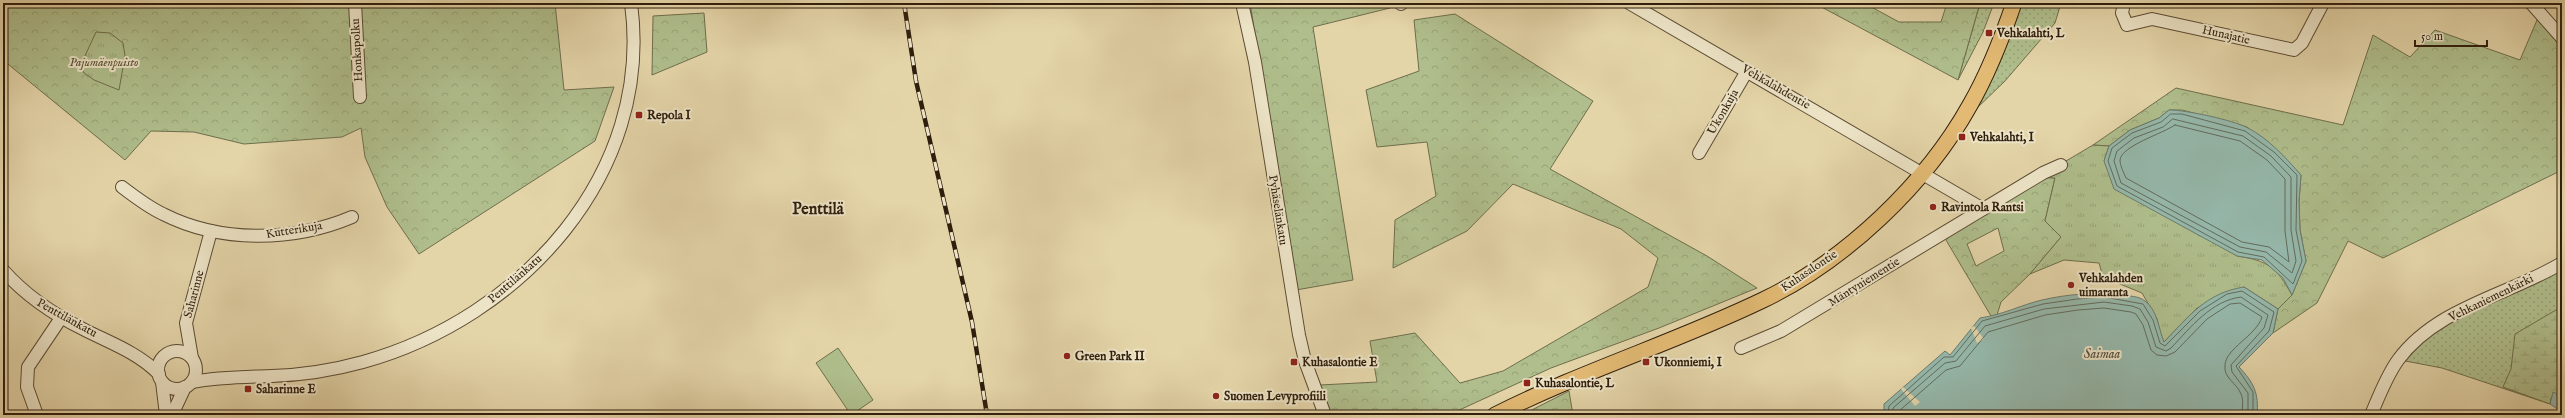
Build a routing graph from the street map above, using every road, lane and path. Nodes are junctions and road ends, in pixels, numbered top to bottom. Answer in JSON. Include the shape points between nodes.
{"nodes":[{"id":1,"x":355,"y":3,"type":"edge"},
{"id":2,"x":631,"y":3,"type":"edge"},
{"id":3,"x":1242,"y":3,"type":"edge"},
{"id":4,"x":1629,"y":3,"type":"edge"},
{"id":5,"x":2014,"y":3,"type":"edge"},
{"id":6,"x":2124,"y":3,"type":"edge"},
{"id":7,"x":2323,"y":3,"type":"edge"},
{"id":8,"x":2531,"y":3,"type":"edge"},
{"id":9,"x":2562,"y":38,"type":"edge"},
{"id":10,"x":1747,"y":71,"type":"junction"},
{"id":11,"x":360,"y":97,"type":"dead end"},
{"id":12,"x":1699,"y":153,"type":"dead end"},
{"id":13,"x":2061,"y":165,"type":"dead end"},
{"id":14,"x":1922,"y":172,"type":"junction"},
{"id":15,"x":122,"y":187,"type":"dead end"},
{"id":16,"x":1983,"y":209,"type":"junction"},
{"id":17,"x":352,"y":217,"type":"dead end"},
{"id":18,"x":211,"y":231,"type":"junction"},
{"id":19,"x":2562,"y":263,"type":"edge"},
{"id":20,"x":3,"y":270,"type":"edge"},
{"id":21,"x":61,"y":318,"type":"junction"},
{"id":22,"x":186,"y":323,"type":"junction"},
{"id":23,"x":118,"y":345,"type":"junction"},
{"id":24,"x":1741,"y":348,"type":"dead end"},
{"id":25,"x":170,"y":353,"type":"junction"},
{"id":26,"x":194,"y":362,"type":"junction"},
{"id":27,"x":161,"y":378,"type":"junction"},
{"id":28,"x":226,"y":378,"type":"junction"},
{"id":29,"x":189,"y":385,"type":"junction"},
{"id":30,"x":37,"y":415,"type":"edge"},
{"id":31,"x":166,"y":415,"type":"edge"},
{"id":32,"x":172,"y":415,"type":"edge"},
{"id":33,"x":1325,"y":415,"type":"edge"},
{"id":34,"x":1495,"y":415,"type":"edge"},
{"id":35,"x":2371,"y":415,"type":"edge"}],
"edges":[{"from":1,"to":11,"type":"street","name":"Honkapolku"},
{"from":2,"to":28,"type":"street","name":"Penttilänkatu","via":[[634,36],[632,81],[628,106],[614,150],[595,187],[569,225],[521,277],[478,310],[429,338],[384,356],[306,373]]},
{"from":3,"to":33,"type":"street","name":"Pyhäselänkatu","via":[[1255,62],[1299,335],[1305,361]]},
{"from":4,"to":10,"type":"street","name":"Vehkalahdentie"},
{"from":5,"to":14,"type":"main road","name":"Kuhasalontie","via":[[2000,46],[1970,106]]},
{"from":6,"to":7,"type":"street","name":"Hunajatie","via":[[2122,13],[2128,25],[2152,19],[2294,50],[2302,43]]},
{"from":8,"to":9,"type":"street"},
{"from":10,"to":12,"type":"street","name":"Ukonkuja"},
{"from":10,"to":14,"type":"street","name":"Vehkalahdentie"},
{"from":13,"to":16,"type":"street","name":"Mäntyniementie"},
{"from":14,"to":16,"type":"street","name":"Vehkalahdentie"},
{"from":14,"to":34,"type":"main road","name":"Kuhasalontie","via":[[1878,220],[1795,283],[1763,300],[1566,382]]},
{"from":15,"to":18,"type":"street","name":"Kutterikuja","via":[[161,214]]},
{"from":16,"to":24,"type":"street","name":"Mäntyniementie","via":[[1781,331]]},
{"from":17,"to":18,"type":"street","name":"Kutterikuja","via":[[320,227],[274,236],[243,236]]},
{"from":18,"to":22,"type":"street","name":"Saharinne"},
{"from":19,"to":35,"type":"street","name":"Vehkaniemenkärki","via":[[2468,307],[2426,333],[2398,359],[2387,376]]},
{"from":20,"to":21,"type":"street","name":"Penttilänkatu","via":[[33,299]]},
{"from":21,"to":23,"type":"street","name":"Penttilänkatu"},
{"from":21,"to":30,"type":"street","via":[[28,367],[27,387]]},
{"from":22,"to":25,"type":"street","via":[[181,340]]},
{"from":22,"to":26,"type":"street","name":"Saharinne"},
{"from":23,"to":25,"type":"street","name":"Penttilänkatu","via":[[149,354]]},
{"from":23,"to":27,"type":"street","name":"Penttilänkatu","via":[[145,361]]},
{"from":25,"to":26,"type":"street","via":[[182,352]]},
{"from":25,"to":27,"type":"street","via":[[159,366]]},
{"from":26,"to":28,"type":"street"},
{"from":26,"to":29,"type":"street","via":[[196,375]]},
{"from":27,"to":29,"type":"street","via":[[173,388]]},
{"from":27,"to":31,"type":"street"},
{"from":28,"to":29,"type":"street","name":"Penttilänkatu"},
{"from":29,"to":32,"type":"street"}]}
